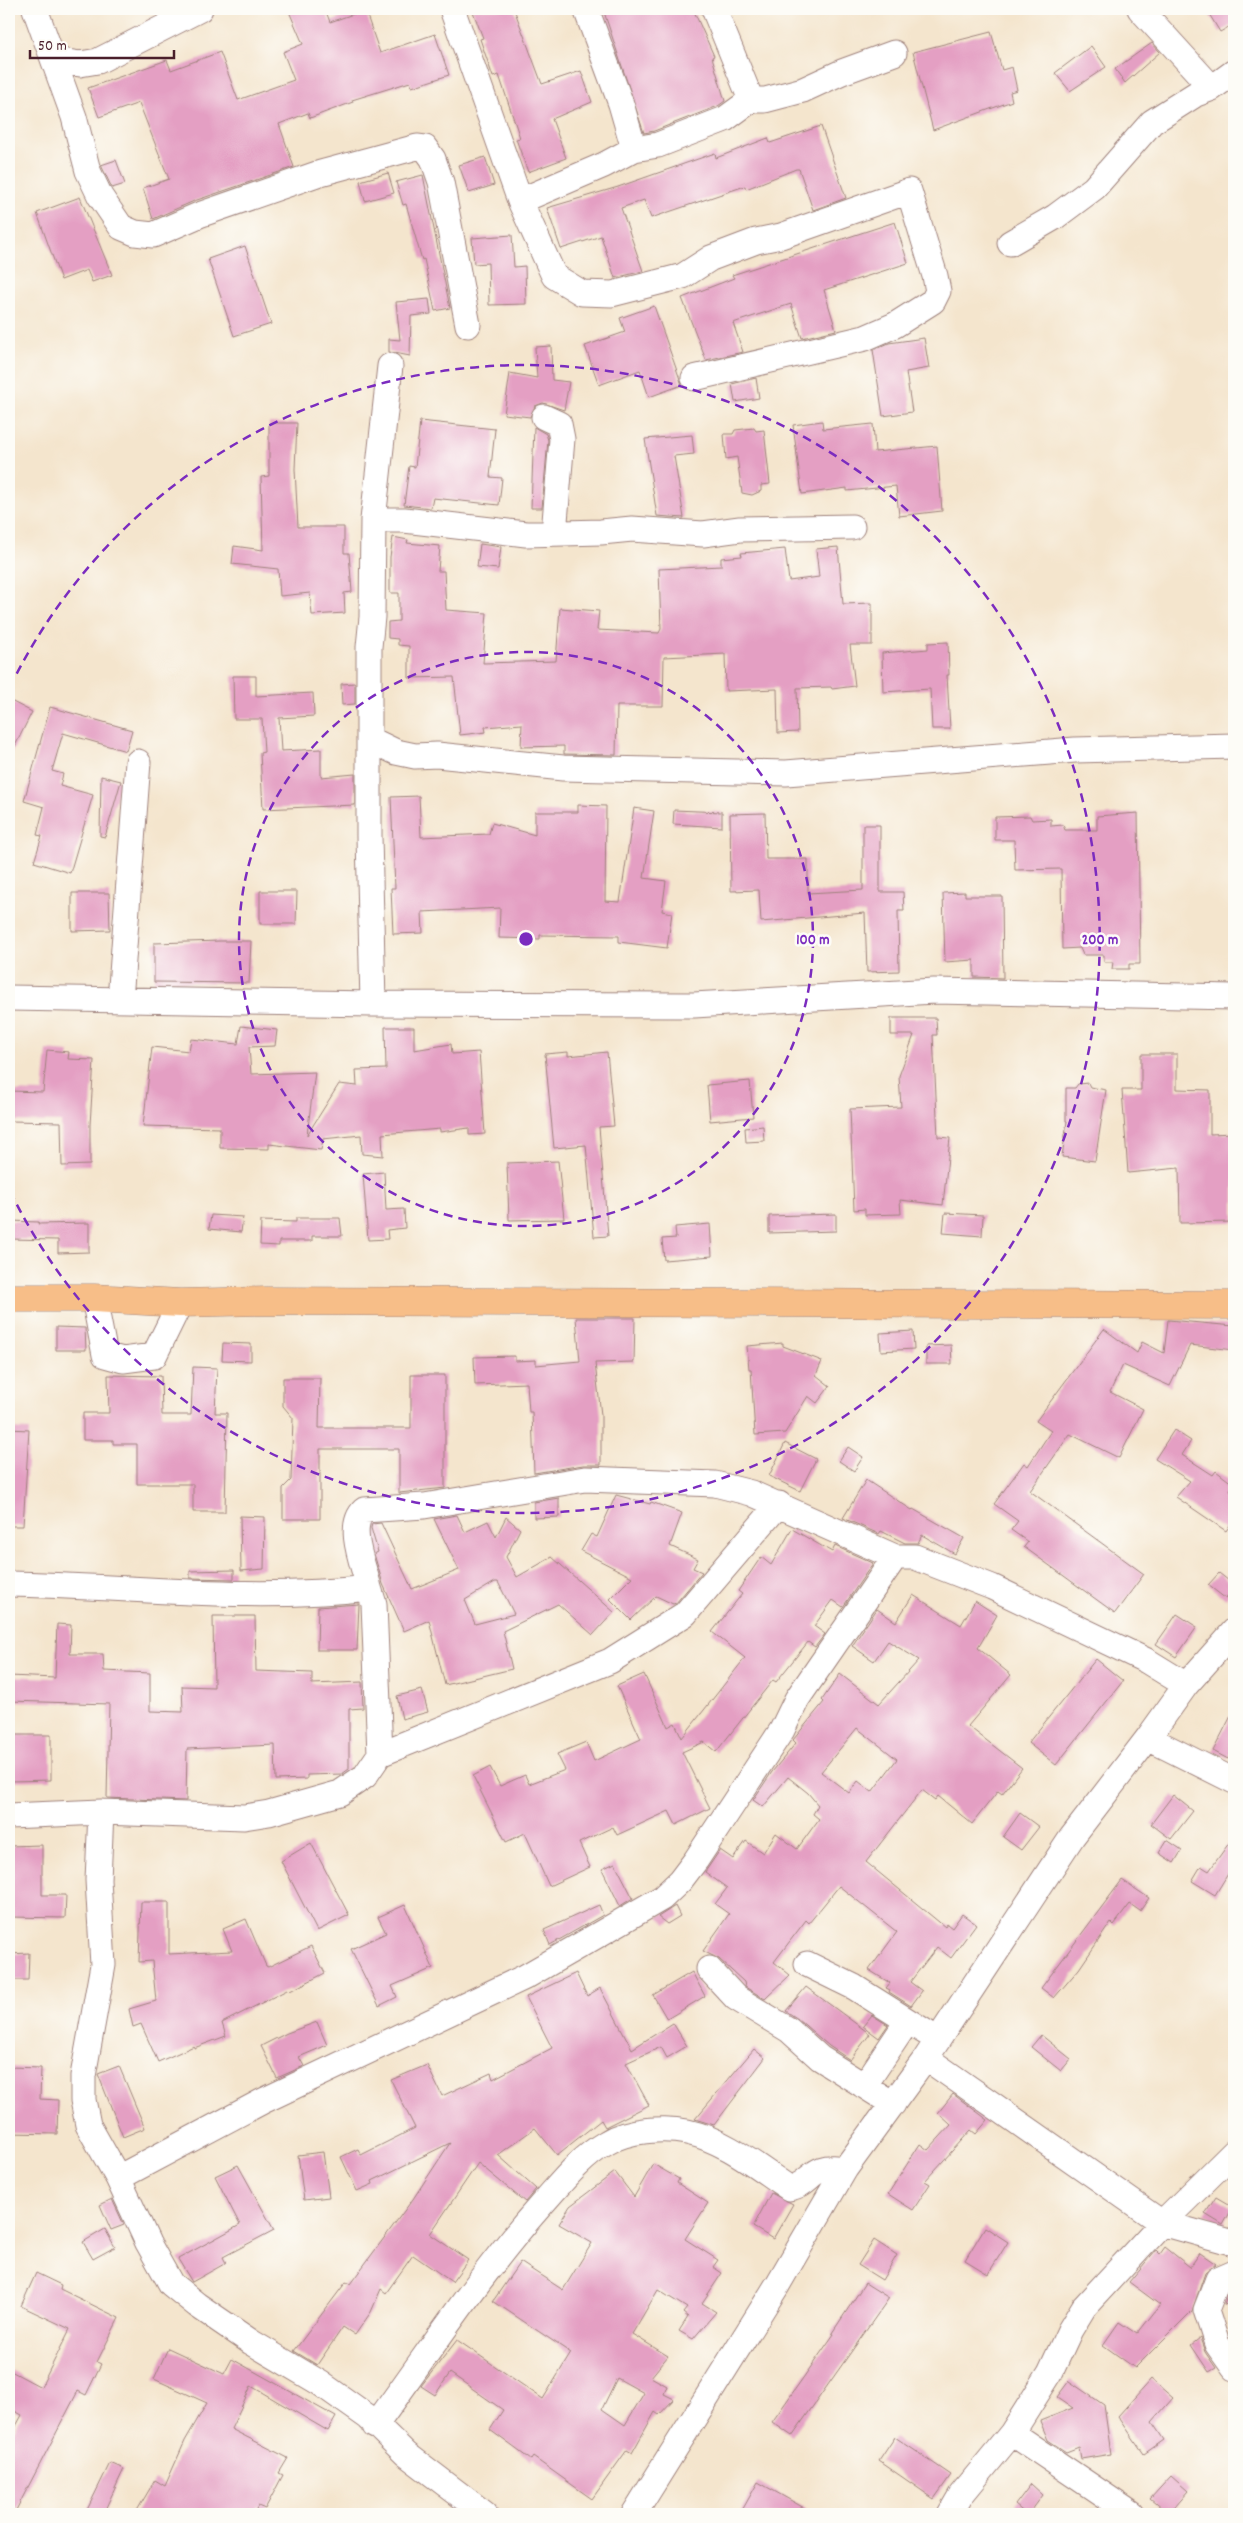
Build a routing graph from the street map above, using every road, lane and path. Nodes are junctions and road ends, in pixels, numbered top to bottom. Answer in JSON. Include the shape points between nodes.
{"nodes":[{"id":1,"x":35,"y":9,"type":"edge"},
{"id":2,"x":200,"y":9,"type":"edge"},
{"id":3,"x":452,"y":9,"type":"edge"},
{"id":4,"x":586,"y":9,"type":"edge"},
{"id":5,"x":714,"y":9,"type":"edge"},
{"id":6,"x":1140,"y":9,"type":"edge"},
{"id":7,"x":894,"y":53,"type":"dead end"},
{"id":8,"x":55,"y":60,"type":"junction"},
{"id":9,"x":1234,"y":72,"type":"edge"},
{"id":10,"x":1212,"y":88,"type":"junction"},
{"id":11,"x":752,"y":100,"type":"junction"},
{"id":12,"x":634,"y":149,"type":"junction"},
{"id":13,"x":520,"y":201,"type":"junction"},
{"id":14,"x":1010,"y":242,"type":"dead end"},
{"id":15,"x":468,"y":325,"type":"dead end"},
{"id":16,"x":390,"y":366,"type":"dead end"},
{"id":17,"x":694,"y":378,"type":"dead end"},
{"id":18,"x":544,"y":417,"type":"dead end"},
{"id":19,"x":373,"y":520,"type":"junction"},
{"id":20,"x":852,"y":527,"type":"dead end"},
{"id":21,"x":554,"y":533,"type":"junction"},
{"id":22,"x":371,"y":740,"type":"junction"},
{"id":23,"x":1234,"y":746,"type":"edge"},
{"id":24,"x":138,"y":762,"type":"dead end"},
{"id":25,"x":1234,"y":997,"type":"edge"},
{"id":26,"x":9,"y":998,"type":"edge"},
{"id":27,"x":120,"y":1000,"type":"junction"},
{"id":28,"x":373,"y":1004,"type":"junction"},
{"id":29,"x":9,"y":1282,"type":"edge"},
{"id":30,"x":1234,"y":1290,"type":"edge"},
{"id":31,"x":707,"y":1295,"type":"junction"},
{"id":32,"x":9,"y":1298,"type":"edge"},
{"id":33,"x":94,"y":1298,"type":"junction"},
{"id":34,"x":180,"y":1303,"type":"junction"},
{"id":35,"x":1234,"y":1305,"type":"edge"},
{"id":36,"x":779,"y":1504,"type":"junction"},
{"id":37,"x":895,"y":1558,"type":"junction"},
{"id":38,"x":9,"y":1584,"type":"edge"},
{"id":39,"x":369,"y":1588,"type":"junction"},
{"id":40,"x":1234,"y":1631,"type":"edge"},
{"id":41,"x":1186,"y":1685,"type":"junction"},
{"id":42,"x":1148,"y":1738,"type":"junction"},
{"id":43,"x":380,"y":1754,"type":"junction"},
{"id":44,"x":1234,"y":1782,"type":"edge"},
{"id":45,"x":101,"y":1812,"type":"junction"},
{"id":46,"x":9,"y":1816,"type":"edge"},
{"id":47,"x":807,"y":1964,"type":"dead end"},
{"id":48,"x":708,"y":1969,"type":"dead end"},
{"id":49,"x":907,"y":2022,"type":"junction"},
{"id":50,"x":932,"y":2049,"type":"junction"},
{"id":51,"x":864,"y":2086,"type":"junction"},
{"id":52,"x":893,"y":2104,"type":"junction"},
{"id":53,"x":1234,"y":2152,"type":"edge"},
{"id":54,"x":846,"y":2169,"type":"junction"},
{"id":55,"x":118,"y":2178,"type":"junction"},
{"id":56,"x":1162,"y":2223,"type":"junction"},
{"id":57,"x":1234,"y":2243,"type":"edge"},
{"id":58,"x":1234,"y":2272,"type":"edge"},
{"id":59,"x":1234,"y":2368,"type":"edge"},
{"id":60,"x":376,"y":2426,"type":"junction"},
{"id":61,"x":1012,"y":2433,"type":"junction"},
{"id":62,"x":485,"y":2514,"type":"edge"},
{"id":63,"x":634,"y":2514,"type":"edge"},
{"id":64,"x":950,"y":2514,"type":"edge"},
{"id":65,"x":1132,"y":2514,"type":"edge"}],
"edges":[{"from":1,"to":8,"type":"street"},
{"from":2,"to":8,"type":"street","via":[[98,61],[80,64]]},
{"from":3,"to":13,"type":"street"},
{"from":4,"to":12,"type":"street"},
{"from":5,"to":11,"type":"street"},
{"from":6,"to":10,"type":"street"},
{"from":7,"to":11,"type":"street","via":[[803,90],[765,100]]},
{"from":8,"to":15,"type":"street","via":[[88,171],[121,227],[135,233],[153,235],[199,215],[317,174],[417,147],[424,148],[433,159],[442,182]]},
{"from":9,"to":10,"type":"street"},
{"from":10,"to":14,"type":"street","via":[[1196,94],[1152,122],[1094,188],[1055,217]]},
{"from":11,"to":12,"type":"street","via":[[725,119],[658,145]]},
{"from":12,"to":13,"type":"street"},
{"from":13,"to":17,"type":"street","via":[[554,276],[582,293],[612,294],[683,276],[711,258],[756,241],[781,236],[908,191],[935,276],[938,291],[933,301],[895,325],[865,338]]},
{"from":16,"to":19,"type":"street"},
{"from":18,"to":21,"type":"street","via":[[559,424],[562,439]]},
{"from":19,"to":21,"type":"street","via":[[412,521],[526,534]]},
{"from":19,"to":22,"type":"street","via":[[369,647]]},
{"from":20,"to":21,"type":"street","via":[[703,534],[632,529]]},
{"from":22,"to":23,"type":"street","via":[[396,752],[416,756],[447,756],[563,768],[786,773],[1074,750]]},
{"from":22,"to":28,"type":"street","via":[[369,836]]},
{"from":24,"to":27,"type":"street"},
{"from":25,"to":28,"type":"street","via":[[934,991],[694,1005]]},
{"from":26,"to":27,"type":"street"},
{"from":27,"to":28,"type":"street"},
{"from":29,"to":31,"type":"main road"},
{"from":30,"to":31,"type":"main road"},
{"from":31,"to":34,"type":"main road"},
{"from":31,"to":35,"type":"main road"},
{"from":32,"to":33,"type":"main road"},
{"from":33,"to":34,"type":"main road"},
{"from":33,"to":34,"type":"street","via":[[105,1355],[123,1360],[154,1356]]},
{"from":36,"to":37,"type":"street"},
{"from":36,"to":39,"type":"street","via":[[715,1484],[585,1480],[424,1506],[364,1510],[357,1516],[354,1528]]},
{"from":36,"to":43,"type":"street","via":[[685,1614],[610,1661]]},
{"from":37,"to":41,"type":"street","via":[[916,1557],[992,1587],[1147,1661]]},
{"from":37,"to":55,"type":"street","via":[[797,1700],[782,1730],[696,1860],[662,1898],[526,1977],[263,2101]]},
{"from":38,"to":39,"type":"street","via":[[273,1594]]},
{"from":39,"to":43,"type":"street","via":[[375,1613]]},
{"from":40,"to":41,"type":"street"},
{"from":41,"to":42,"type":"street"},
{"from":42,"to":44,"type":"street"},
{"from":42,"to":50,"type":"street","via":[[1072,1837]]},
{"from":43,"to":45,"type":"street","via":[[365,1776],[340,1793],[269,1813],[244,1817]]},
{"from":45,"to":46,"type":"street"},
{"from":45,"to":55,"type":"street","via":[[98,1880],[103,1966],[83,2076],[83,2100],[88,2125]]},
{"from":47,"to":49,"type":"street","via":[[854,1987]]},
{"from":48,"to":51,"type":"street","via":[[736,1998],[789,2030],[820,2058]]},
{"from":49,"to":50,"type":"street"},
{"from":49,"to":51,"type":"street"},
{"from":50,"to":52,"type":"street"},
{"from":50,"to":56,"type":"street"},
{"from":51,"to":52,"type":"street"},
{"from":52,"to":54,"type":"street"},
{"from":53,"to":56,"type":"street"},
{"from":54,"to":60,"type":"street","via":[[830,2166],[815,2171],[796,2187],[789,2188],[716,2141],[686,2132],[661,2130],[608,2142],[582,2160],[517,2232]]},
{"from":54,"to":63,"type":"street"},
{"from":55,"to":60,"type":"street","via":[[171,2284],[251,2342],[352,2405]]},
{"from":56,"to":57,"type":"street"},
{"from":56,"to":61,"type":"street","via":[[1084,2307],[1050,2373]]},
{"from":58,"to":59,"type":"street","via":[[1218,2279],[1206,2310],[1217,2344]]},
{"from":60,"to":62,"type":"street","via":[[454,2493]]},
{"from":61,"to":64,"type":"street","via":[[961,2494]]},
{"from":61,"to":65,"type":"street"}]}
